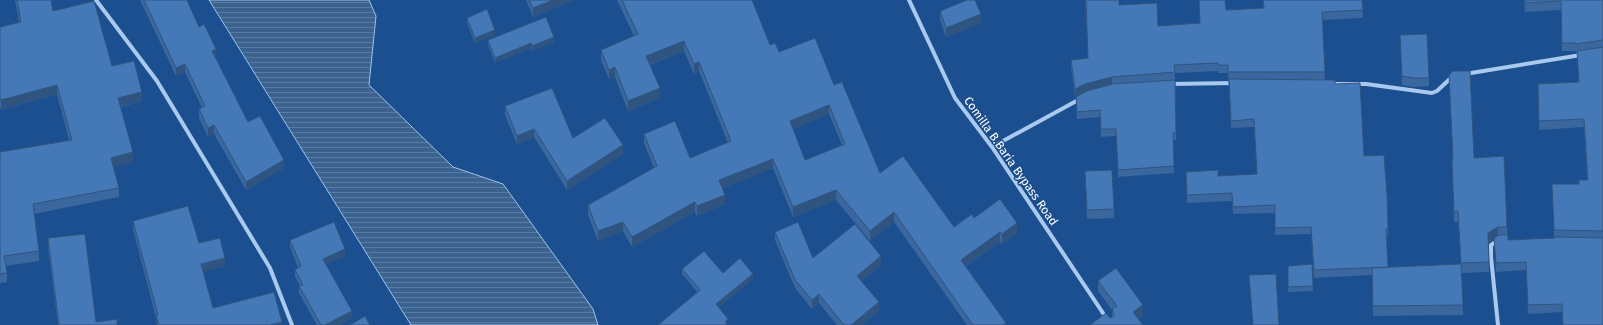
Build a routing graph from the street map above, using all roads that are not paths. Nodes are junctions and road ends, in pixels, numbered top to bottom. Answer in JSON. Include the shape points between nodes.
{"nodes":[{"id":1,"x":96,"y":0,"type":"edge"},
{"id":2,"x":909,"y":0,"type":"edge"},
{"id":3,"x":1584,"y":55,"type":"edge"},
{"id":4,"x":1462,"y":74,"type":"edge"},
{"id":5,"x":1455,"y":75,"type":"edge"},
{"id":6,"x":1236,"y":83,"type":"edge"},
{"id":7,"x":1321,"y":84,"type":"edge"},
{"id":8,"x":1166,"y":85,"type":"edge"},
{"id":9,"x":1086,"y":95,"type":"edge"},
{"id":10,"x":992,"y":148,"type":"junction"},
{"id":11,"x":1506,"y":241,"type":"edge"},
{"id":12,"x":292,"y":325,"type":"edge"},
{"id":13,"x":1111,"y":325,"type":"edge"},
{"id":14,"x":1498,"y":325,"type":"edge"}],
"edges":[{"from":1,"to":12,"type":"street","via":[[157,81],[270,268]]},
{"from":2,"to":10,"type":"street","name":"Comilla B.Baria Bypass Road","via":[[955,98]]},
{"from":3,"to":4,"type":"street"},
{"from":5,"to":7,"type":"street","via":[[1432,93],[1366,84]]},
{"from":6,"to":8,"type":"street"},
{"from":9,"to":10,"type":"street"},
{"from":10,"to":13,"type":"street","name":"Comilla B.Baria Bypass Road"},
{"from":11,"to":14,"type":"street","via":[[1498,240],[1491,245]]}]}
